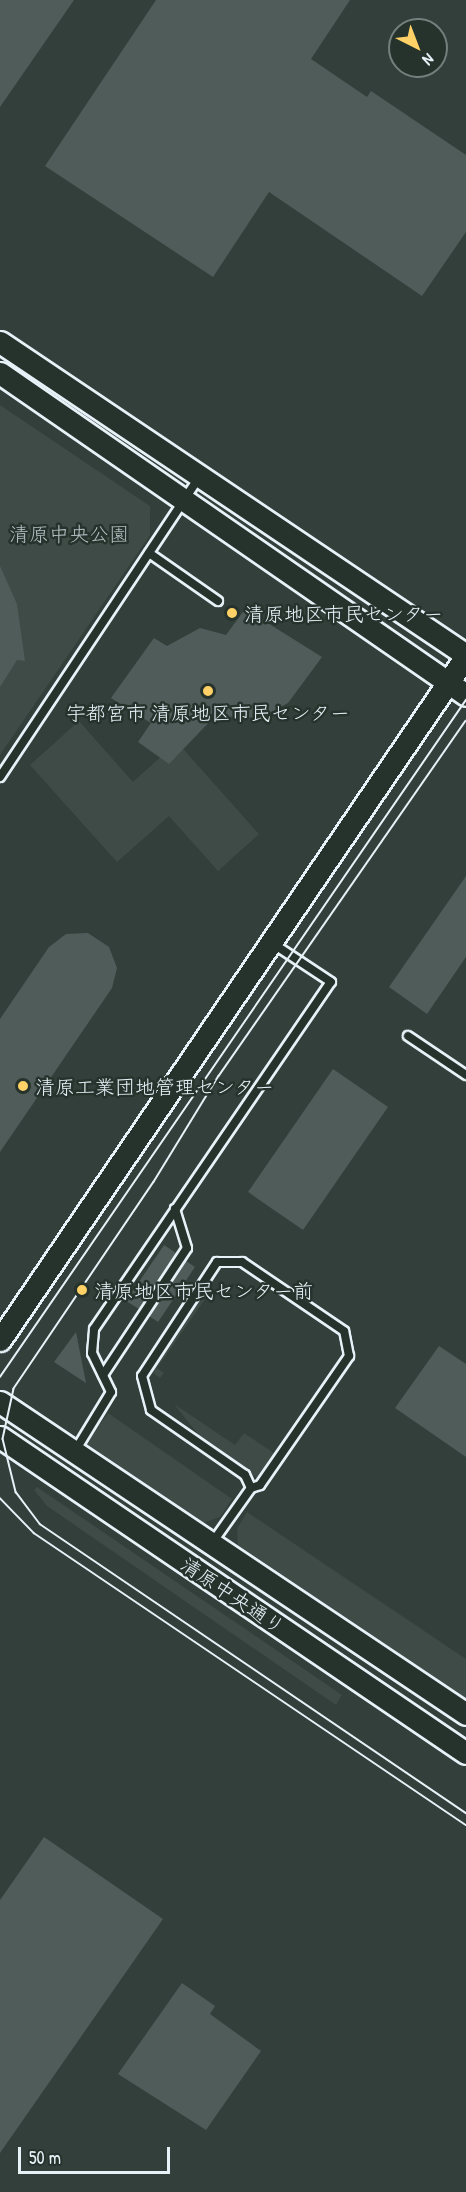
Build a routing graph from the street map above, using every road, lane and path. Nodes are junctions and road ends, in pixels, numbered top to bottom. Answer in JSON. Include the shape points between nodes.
{"nodes":[{"id":1,"x":0,"y":342,"type":"edge"},
{"id":2,"x":0,"y":373,"type":"edge"},
{"id":3,"x":199,"y":477,"type":"junction"},
{"id":4,"x":185,"y":498,"type":"junction"},
{"id":5,"x":149,"y":553,"type":"junction"},
{"id":6,"x":218,"y":601,"type":"dead end"},
{"id":7,"x":466,"y":656,"type":"edge"},
{"id":8,"x":457,"y":689,"type":"edge"},
{"id":9,"x":0,"y":777,"type":"edge"},
{"id":10,"x":272,"y":943,"type":"junction"},
{"id":11,"x":408,"y":1036,"type":"dead end"},
{"id":12,"x":466,"y":1075,"type":"edge"},
{"id":13,"x":175,"y":1209,"type":"junction"},
{"id":14,"x":0,"y":1340,"type":"edge"},
{"id":15,"x":103,"y":1375,"type":"junction"},
{"id":16,"x":0,"y":1402,"type":"edge"},
{"id":17,"x":0,"y":1437,"type":"edge"},
{"id":18,"x":75,"y":1452,"type":"junction"},
{"id":19,"x":251,"y":1488,"type":"junction"},
{"id":20,"x":212,"y":1543,"type":"junction"},
{"id":21,"x":466,"y":1714,"type":"edge"},
{"id":22,"x":466,"y":1753,"type":"edge"}],
"edges":[{"from":1,"to":3,"type":"street"},
{"from":2,"to":4,"type":"street"},
{"from":3,"to":4,"type":"lane"},
{"from":3,"to":7,"type":"street"},
{"from":4,"to":5,"type":"lane"},
{"from":4,"to":8,"type":"street"},
{"from":5,"to":6,"type":"lane"},
{"from":5,"to":9,"type":"lane"},
{"from":7,"to":8,"type":"street"},
{"from":8,"to":10,"type":"street"},
{"from":10,"to":13,"type":"lane","via":[[331,982]]},
{"from":10,"to":14,"type":"street"},
{"from":11,"to":12,"type":"lane"},
{"from":13,"to":15,"type":"lane","via":[[187,1248]]},
{"from":13,"to":15,"type":"lane","via":[[94,1329],[92,1353]]},
{"from":15,"to":18,"type":"lane","via":[[110,1398]]},
{"from":16,"to":18,"type":"street","name":"清原中央通り"},
{"from":17,"to":22,"type":"street","name":"清原中央通り"},
{"from":18,"to":20,"type":"street","name":"清原中央通り"},
{"from":19,"to":19,"type":"lane","via":[[245,1475],[151,1410],[142,1376],[218,1262],[242,1262],[344,1331],[348,1356],[260,1485]]},
{"from":19,"to":20,"type":"lane"},
{"from":20,"to":21,"type":"street","name":"清原中央通り"}]}
